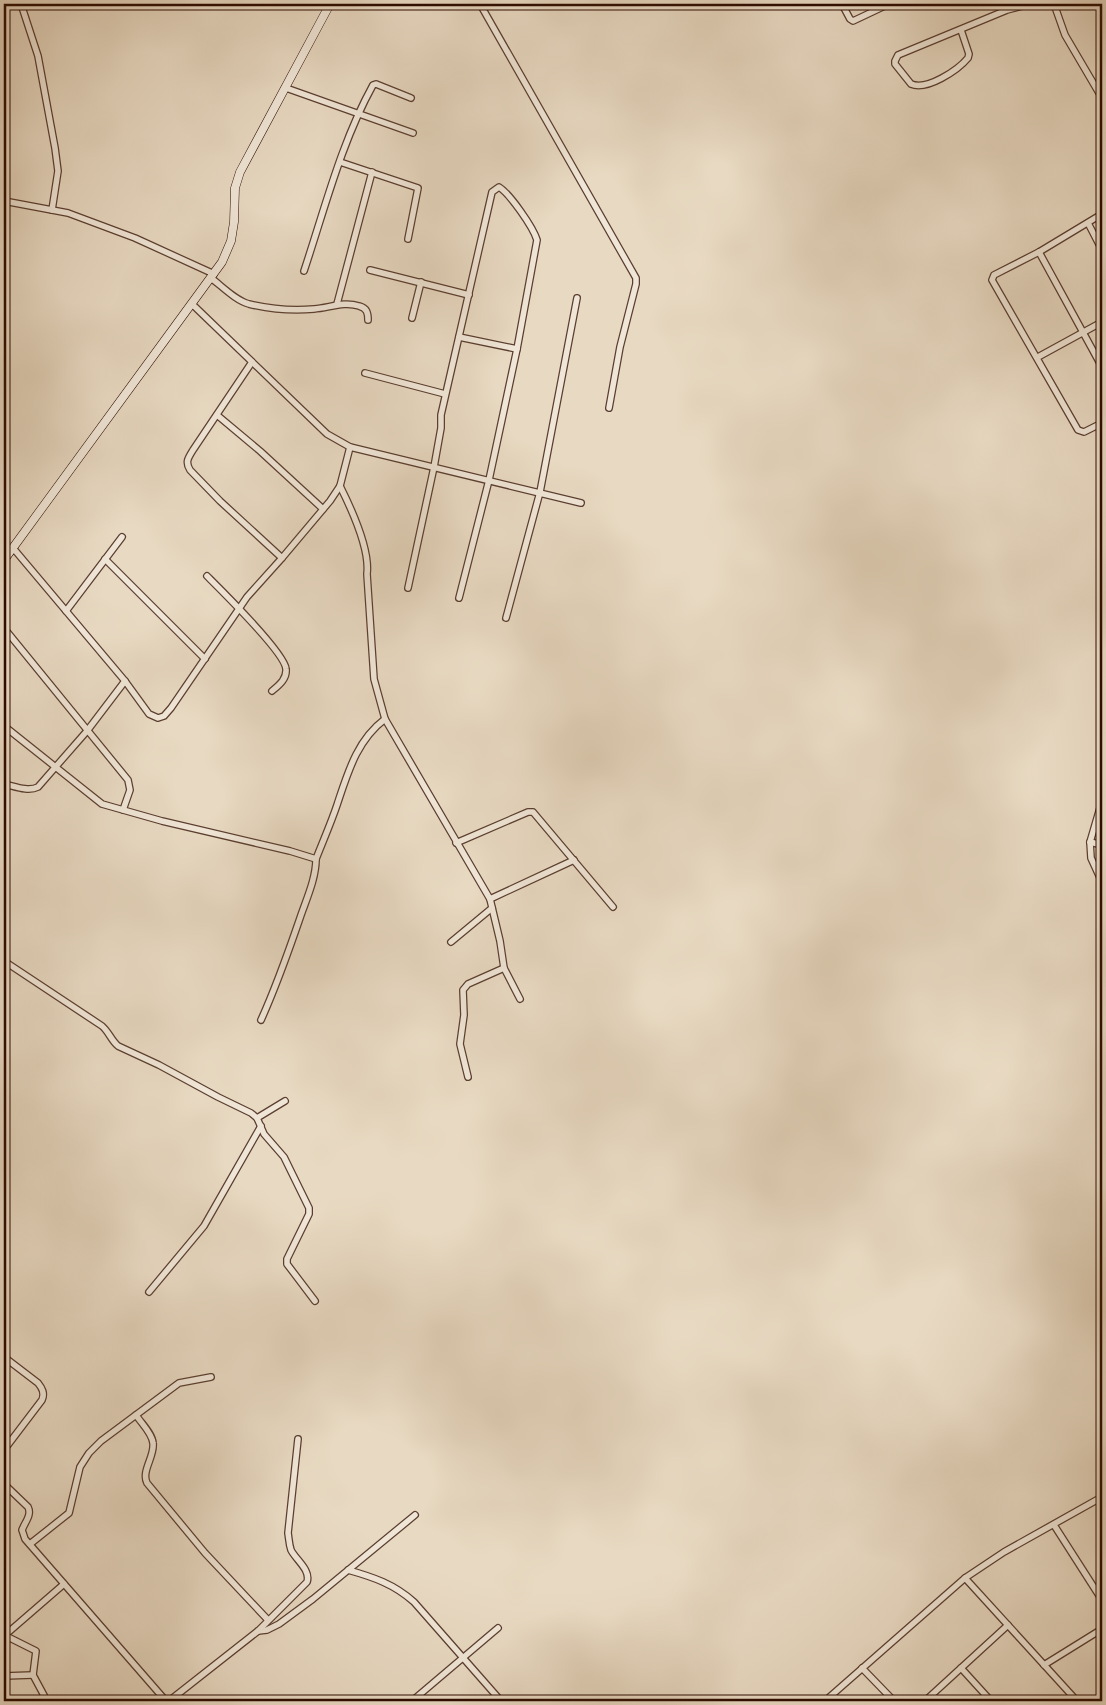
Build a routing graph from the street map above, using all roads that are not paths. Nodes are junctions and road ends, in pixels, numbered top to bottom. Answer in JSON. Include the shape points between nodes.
{"nodes":[{"id":1,"x":21,"y":4,"type":"edge"},
{"id":2,"x":330,"y":4,"type":"edge"},
{"id":3,"x":480,"y":4,"type":"edge"},
{"id":4,"x":842,"y":4,"type":"edge"},
{"id":5,"x":889,"y":4,"type":"edge"},
{"id":6,"x":1003,"y":4,"type":"edge"},
{"id":7,"x":1030,"y":4,"type":"edge"},
{"id":8,"x":1054,"y":4,"type":"edge"},
{"id":9,"x":1007,"y":10,"type":"junction"},
{"id":10,"x":961,"y":30,"type":"junction"},
{"id":11,"x":286,"y":88,"type":"junction"},
{"id":12,"x":411,"y":98,"type":"dead end"},
{"id":13,"x":1102,"y":98,"type":"edge"},
{"id":14,"x":357,"y":113,"type":"junction"},
{"id":15,"x":413,"y":133,"type":"dead end"},
{"id":16,"x":340,"y":162,"type":"junction"},
{"id":17,"x":372,"y":172,"type":"junction"},
{"id":18,"x":4,"y":201,"type":"edge"},
{"id":19,"x":52,"y":210,"type":"junction"},
{"id":20,"x":1102,"y":214,"type":"edge"},
{"id":21,"x":1088,"y":223,"type":"junction"},
{"id":22,"x":408,"y":240,"type":"dead end"},
{"id":23,"x":1102,"y":250,"type":"edge"},
{"id":24,"x":1039,"y":252,"type":"junction"},
{"id":25,"x":370,"y":270,"type":"dead end"},
{"id":26,"x":304,"y":271,"type":"dead end"},
{"id":27,"x":212,"y":276,"type":"junction"},
{"id":28,"x":421,"y":282,"type":"junction"},
{"id":29,"x":469,"y":295,"type":"junction"},
{"id":30,"x":576,"y":298,"type":"dead end"},
{"id":31,"x":192,"y":304,"type":"junction"},
{"id":32,"x":336,"y":304,"type":"junction"},
{"id":33,"x":412,"y":318,"type":"dead end"},
{"id":34,"x":368,"y":320,"type":"dead end"},
{"id":35,"x":1102,"y":322,"type":"edge"},
{"id":36,"x":1083,"y":332,"type":"junction"},
{"id":37,"x":459,"y":337,"type":"junction"},
{"id":38,"x":517,"y":349,"type":"junction"},
{"id":39,"x":1038,"y":357,"type":"junction"},
{"id":40,"x":252,"y":362,"type":"junction"},
{"id":41,"x":1102,"y":367,"type":"edge"},
{"id":42,"x":365,"y":373,"type":"dead end"},
{"id":43,"x":445,"y":394,"type":"junction"},
{"id":44,"x":609,"y":408,"type":"dead end"},
{"id":45,"x":217,"y":415,"type":"junction"},
{"id":46,"x":1102,"y":423,"type":"edge"},
{"id":47,"x":350,"y":447,"type":"junction"},
{"id":48,"x":434,"y":467,"type":"junction"},
{"id":49,"x":489,"y":480,"type":"junction"},
{"id":50,"x":340,"y":486,"type":"junction"},
{"id":51,"x":540,"y":492,"type":"junction"},
{"id":52,"x":581,"y":503,"type":"dead end"},
{"id":53,"x":323,"y":509,"type":"junction"},
{"id":54,"x":122,"y":537,"type":"dead end"},
{"id":55,"x":13,"y":548,"type":"junction"},
{"id":56,"x":282,"y":558,"type":"junction"},
{"id":57,"x":105,"y":559,"type":"junction"},
{"id":58,"x":4,"y":560,"type":"edge"},
{"id":59,"x":207,"y":576,"type":"dead end"},
{"id":60,"x":408,"y":588,"type":"dead end"},
{"id":61,"x":460,"y":598,"type":"dead end"},
{"id":62,"x":240,"y":609,"type":"junction"},
{"id":63,"x":66,"y":611,"type":"junction"},
{"id":64,"x":506,"y":618,"type":"dead end"},
{"id":65,"x":4,"y":628,"type":"edge"},
{"id":66,"x":205,"y":659,"type":"junction"},
{"id":67,"x":125,"y":682,"type":"junction"},
{"id":68,"x":272,"y":691,"type":"dead end"},
{"id":69,"x":385,"y":719,"type":"junction"},
{"id":70,"x":4,"y":726,"type":"edge"},
{"id":71,"x":87,"y":731,"type":"junction"},
{"id":72,"x":56,"y":768,"type":"junction"},
{"id":73,"x":4,"y":784,"type":"edge"},
{"id":74,"x":1102,"y":801,"type":"edge"},
{"id":75,"x":123,"y":810,"type":"junction"},
{"id":76,"x":456,"y":842,"type":"junction"},
{"id":77,"x":1090,"y":842,"type":"junction"},
{"id":78,"x":1102,"y":845,"type":"edge"},
{"id":79,"x":316,"y":859,"type":"junction"},
{"id":80,"x":574,"y":860,"type":"junction"},
{"id":81,"x":1102,"y":882,"type":"edge"},
{"id":82,"x":490,"y":899,"type":"junction"},
{"id":83,"x":613,"y":907,"type":"dead end"},
{"id":84,"x":492,"y":908,"type":"junction"},
{"id":85,"x":451,"y":942,"type":"dead end"},
{"id":86,"x":4,"y":961,"type":"edge"},
{"id":87,"x":504,"y":968,"type":"junction"},
{"id":88,"x":520,"y":999,"type":"dead end"},
{"id":89,"x":261,"y":1020,"type":"dead end"},
{"id":90,"x":468,"y":1077,"type":"dead end"},
{"id":91,"x":285,"y":1101,"type":"dead end"},
{"id":92,"x":258,"y":1118,"type":"junction"},
{"id":93,"x":261,"y":1126,"type":"junction"},
{"id":94,"x":149,"y":1292,"type":"dead end"},
{"id":95,"x":315,"y":1301,"type":"dead end"},
{"id":96,"x":4,"y":1357,"type":"edge"},
{"id":97,"x":211,"y":1377,"type":"dead end"},
{"id":98,"x":136,"y":1415,"type":"junction"},
{"id":99,"x":298,"y":1439,"type":"dead end"},
{"id":100,"x":4,"y":1450,"type":"edge"},
{"id":101,"x":4,"y":1484,"type":"edge"},
{"id":102,"x":1102,"y":1497,"type":"edge"},
{"id":103,"x":415,"y":1515,"type":"dead end"},
{"id":104,"x":1054,"y":1525,"type":"junction"},
{"id":105,"x":30,"y":1544,"type":"junction"},
{"id":106,"x":348,"y":1570,"type":"junction"},
{"id":107,"x":965,"y":1578,"type":"junction"},
{"id":108,"x":64,"y":1584,"type":"junction"},
{"id":109,"x":1102,"y":1600,"type":"edge"},
{"id":110,"x":268,"y":1620,"type":"junction"},
{"id":111,"x":1008,"y":1625,"type":"junction"},
{"id":112,"x":498,"y":1628,"type":"dead end"},
{"id":113,"x":1102,"y":1630,"type":"edge"},
{"id":114,"x":258,"y":1632,"type":"junction"},
{"id":115,"x":4,"y":1635,"type":"edge"},
{"id":116,"x":463,"y":1657,"type":"junction"},
{"id":117,"x":1044,"y":1665,"type":"junction"},
{"id":118,"x":862,"y":1668,"type":"junction"},
{"id":119,"x":961,"y":1668,"type":"junction"},
{"id":120,"x":4,"y":1676,"type":"edge"},
{"id":121,"x":32,"y":1676,"type":"junction"},
{"id":122,"x":416,"y":1700,"type":"edge"},
{"id":123,"x":47,"y":1701,"type":"edge"},
{"id":124,"x":168,"y":1701,"type":"edge"},
{"id":125,"x":501,"y":1701,"type":"edge"},
{"id":126,"x":825,"y":1701,"type":"edge"},
{"id":127,"x":894,"y":1701,"type":"edge"},
{"id":128,"x":925,"y":1701,"type":"edge"},
{"id":129,"x":991,"y":1701,"type":"edge"},
{"id":130,"x":1077,"y":1701,"type":"edge"}],
"edges":[{"from":1,"to":19,"type":"street","via":[[38,56],[55,148],[58,172]]},
{"from":2,"to":11,"type":"street"},
{"from":3,"to":44,"type":"street","via":[[636,278]]},
{"from":4,"to":5,"type":"street","via":[[853,21]]},
{"from":6,"to":9,"type":"street"},
{"from":7,"to":9,"type":"street"},
{"from":8,"to":13,"type":"street","via":[[1065,35]]},
{"from":9,"to":10,"type":"street"},
{"from":10,"to":10,"type":"street","via":[[898,55],[895,64],[915,86],[943,78],[968,58]]},
{"from":11,"to":14,"type":"street"},
{"from":11,"to":27,"type":"street","via":[[240,172],[235,188],[231,241]]},
{"from":12,"to":14,"type":"street","via":[[374,84]]},
{"from":14,"to":15,"type":"street"},
{"from":14,"to":16,"type":"street"},
{"from":16,"to":17,"type":"street"},
{"from":16,"to":26,"type":"street"},
{"from":17,"to":22,"type":"street","via":[[418,188]]},
{"from":17,"to":32,"type":"street"},
{"from":18,"to":19,"type":"street"},
{"from":19,"to":27,"type":"street","via":[[135,238]]},
{"from":20,"to":21,"type":"street"},
{"from":21,"to":23,"type":"street"},
{"from":21,"to":24,"type":"street"},
{"from":24,"to":36,"type":"street"},
{"from":24,"to":39,"type":"street","via":[[994,275],[992,280]]},
{"from":25,"to":28,"type":"street"},
{"from":27,"to":31,"type":"street"},
{"from":27,"to":32,"type":"street","via":[[234,296],[254,305],[276,309],[314,309]]},
{"from":28,"to":29,"type":"street"},
{"from":28,"to":33,"type":"street"},
{"from":29,"to":37,"type":"street"},
{"from":29,"to":38,"type":"street","via":[[492,192],[499,186],[537,240]]},
{"from":30,"to":51,"type":"street"},
{"from":31,"to":40,"type":"street"},
{"from":31,"to":55,"type":"street"},
{"from":32,"to":34,"type":"street","via":[[364,307]]},
{"from":35,"to":36,"type":"street"},
{"from":36,"to":39,"type":"street"},
{"from":36,"to":41,"type":"street"},
{"from":37,"to":38,"type":"street"},
{"from":37,"to":43,"type":"street"},
{"from":38,"to":49,"type":"street"},
{"from":39,"to":46,"type":"street","via":[[1078,430],[1084,432]]},
{"from":40,"to":45,"type":"street"},
{"from":40,"to":47,"type":"street","via":[[327,434]]},
{"from":42,"to":43,"type":"street"},
{"from":43,"to":48,"type":"street"},
{"from":45,"to":53,"type":"street"},
{"from":45,"to":56,"type":"street","via":[[187,464],[220,501]]},
{"from":47,"to":48,"type":"street"},
{"from":47,"to":50,"type":"street"},
{"from":48,"to":49,"type":"street"},
{"from":48,"to":60,"type":"street"},
{"from":49,"to":51,"type":"street"},
{"from":49,"to":61,"type":"street"},
{"from":50,"to":53,"type":"street"},
{"from":50,"to":69,"type":"street","via":[[352,509],[368,563],[374,680]]},
{"from":51,"to":52,"type":"street"},
{"from":51,"to":64,"type":"street"},
{"from":53,"to":56,"type":"street"},
{"from":54,"to":57,"type":"street"},
{"from":55,"to":58,"type":"street"},
{"from":55,"to":63,"type":"street"},
{"from":56,"to":62,"type":"street"},
{"from":57,"to":63,"type":"street"},
{"from":57,"to":66,"type":"street"},
{"from":59,"to":62,"type":"street"},
{"from":62,"to":66,"type":"street"},
{"from":62,"to":68,"type":"street","via":[[286,666],[282,682]]},
{"from":63,"to":67,"type":"street"},
{"from":65,"to":71,"type":"street"},
{"from":66,"to":67,"type":"street","via":[[171,708],[158,718],[149,714]]},
{"from":67,"to":71,"type":"street"},
{"from":69,"to":76,"type":"street"},
{"from":69,"to":79,"type":"street","via":[[375,726],[355,754]]},
{"from":70,"to":72,"type":"street"},
{"from":71,"to":72,"type":"street"},
{"from":71,"to":75,"type":"street","via":[[128,780],[130,790]]},
{"from":72,"to":73,"type":"street","via":[[33,789]]},
{"from":72,"to":75,"type":"street","via":[[102,804]]},
{"from":74,"to":77,"type":"street"},
{"from":75,"to":79,"type":"street"},
{"from":76,"to":80,"type":"street","via":[[533,812]]},
{"from":76,"to":82,"type":"street"},
{"from":77,"to":78,"type":"street"},
{"from":77,"to":81,"type":"street","via":[[1091,858]]},
{"from":79,"to":89,"type":"street","via":[[304,905]]},
{"from":80,"to":82,"type":"street"},
{"from":80,"to":83,"type":"street"},
{"from":82,"to":84,"type":"street"},
{"from":84,"to":85,"type":"street"},
{"from":84,"to":87,"type":"street"},
{"from":86,"to":92,"type":"street","via":[[102,1026],[118,1046]]},
{"from":87,"to":88,"type":"street"},
{"from":87,"to":90,"type":"street","via":[[468,984],[463,990],[460,1044]]},
{"from":91,"to":92,"type":"street"},
{"from":92,"to":93,"type":"street"},
{"from":93,"to":94,"type":"street","via":[[204,1226]]},
{"from":93,"to":95,"type":"street","via":[[270,1143],[284,1157],[308,1203],[309,1214],[287,1264]]},
{"from":96,"to":100,"type":"street","via":[[38,1383],[44,1396]]},
{"from":97,"to":98,"type":"street","via":[[178,1384]]},
{"from":98,"to":105,"type":"street","via":[[89,1453],[80,1467],[69,1512]]},
{"from":98,"to":110,"type":"street","via":[[153,1445],[147,1483],[205,1553]]},
{"from":99,"to":110,"type":"street","via":[[288,1533],[290,1547],[308,1577],[304,1586]]},
{"from":101,"to":105,"type":"street","via":[[28,1506],[30,1514],[22,1535]]},
{"from":102,"to":104,"type":"street"},
{"from":103,"to":106,"type":"street"},
{"from":104,"to":107,"type":"street"},
{"from":104,"to":109,"type":"street"},
{"from":105,"to":108,"type":"street"},
{"from":106,"to":114,"type":"street","via":[[279,1624]]},
{"from":106,"to":116,"type":"street","via":[[378,1578],[405,1593]]},
{"from":107,"to":111,"type":"street"},
{"from":107,"to":118,"type":"street"},
{"from":108,"to":115,"type":"street"},
{"from":108,"to":124,"type":"street"},
{"from":110,"to":114,"type":"street"},
{"from":111,"to":117,"type":"street"},
{"from":111,"to":119,"type":"street"},
{"from":112,"to":116,"type":"street"},
{"from":113,"to":117,"type":"street"},
{"from":114,"to":124,"type":"street"},
{"from":115,"to":121,"type":"street","via":[[36,1651]]},
{"from":116,"to":122,"type":"street"},
{"from":116,"to":125,"type":"street"},
{"from":117,"to":130,"type":"street"},
{"from":118,"to":126,"type":"street"},
{"from":118,"to":127,"type":"street"},
{"from":119,"to":128,"type":"street"},
{"from":119,"to":129,"type":"street"},
{"from":120,"to":121,"type":"street"},
{"from":121,"to":123,"type":"street"}]}
